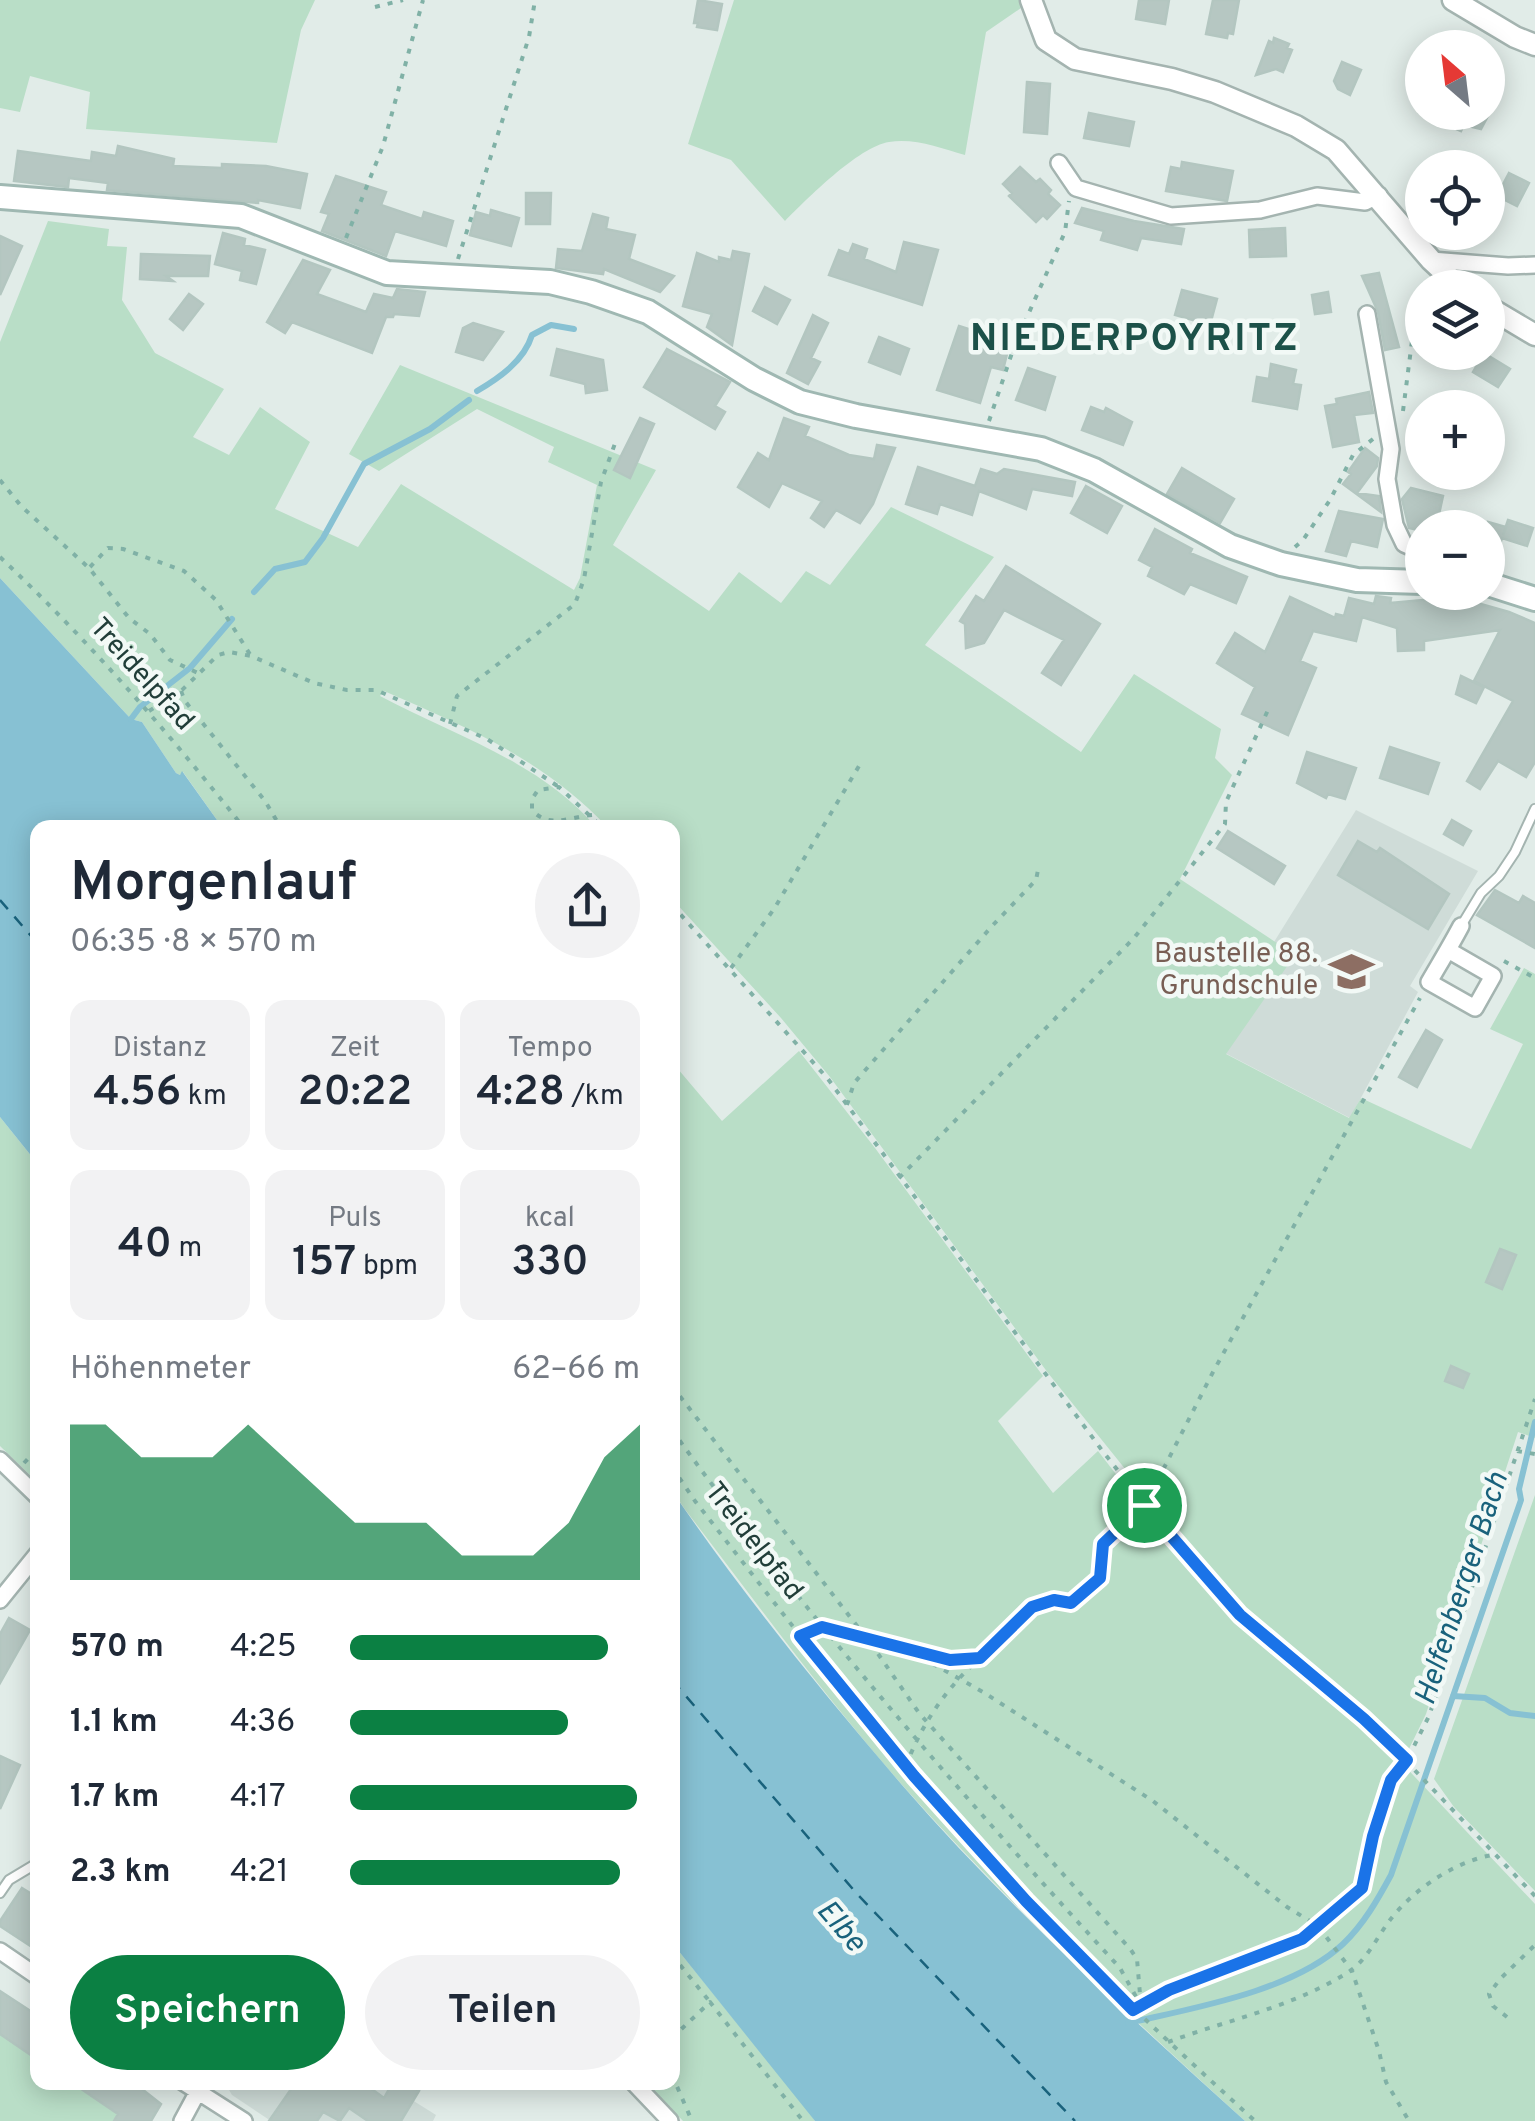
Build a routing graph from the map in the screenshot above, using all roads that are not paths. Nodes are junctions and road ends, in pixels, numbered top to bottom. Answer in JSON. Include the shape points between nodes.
{"nodes":[{"id":1,"x":1031,"y":0,"type":"edge"},
{"id":2,"x":1453,"y":0,"type":"edge"},
{"id":3,"x":1535,"y":45,"type":"edge"},
{"id":4,"x":1058,"y":163,"type":"dead end"},
{"id":5,"x":1378,"y":195,"type":"junction"},
{"id":6,"x":0,"y":198,"type":"edge"},
{"id":7,"x":1431,"y":260,"type":"junction"},
{"id":8,"x":1535,"y":265,"type":"edge"},
{"id":9,"x":1442,"y":270,"type":"edge"},
{"id":10,"x":1367,"y":314,"type":"dead end"},
{"id":11,"x":1505,"y":318,"type":"edge"},
{"id":12,"x":1535,"y":335,"type":"edge"},
{"id":13,"x":1405,"y":544,"type":"edge"},
{"id":14,"x":1405,"y":581,"type":"edge"},
{"id":15,"x":1505,"y":590,"type":"edge"},
{"id":16,"x":1535,"y":600,"type":"edge"},
{"id":17,"x":1535,"y":809,"type":"edge"},
{"id":18,"x":1461,"y":926,"type":"joint"},
{"id":19,"x":1448,"y":950,"type":"junction"},
{"id":20,"x":0,"y":1460,"type":"edge"},
{"id":21,"x":30,"y":1490,"type":"edge"},
{"id":22,"x":30,"y":1563,"type":"edge"},
{"id":23,"x":0,"y":1600,"type":"edge"},
{"id":24,"x":30,"y":1868,"type":"edge"},
{"id":25,"x":0,"y":1893,"type":"edge"},
{"id":26,"x":0,"y":1951,"type":"edge"},
{"id":27,"x":30,"y":1972,"type":"edge"},
{"id":28,"x":200,"y":2090,"type":"edge"},
{"id":29,"x":204,"y":2090,"type":"edge"},
{"id":30,"x":641,"y":2090,"type":"edge"},
{"id":31,"x":182,"y":2121,"type":"edge"},
{"id":32,"x":244,"y":2121,"type":"edge"},
{"id":33,"x":670,"y":2121,"type":"edge"}],
"edges":[{"from":1,"to":5,"type":"street","via":[[1046,40],[1075,59],[1215,92],[1296,126],[1336,150]]},
{"from":2,"to":3,"type":"street"},
{"from":4,"to":5,"type":"street","via":[[1076,188],[1170,216],[1260,210],[1317,196],[1366,202]]},
{"from":5,"to":7,"type":"street"},
{"from":6,"to":14,"type":"main road","via":[[241,216],[387,273],[550,282],[648,312],[800,402],[1041,449],[1094,470],[1230,546],[1356,580]]},
{"from":7,"to":8,"type":"street"},
{"from":7,"to":9,"type":"street"},
{"from":10,"to":13,"type":"street","via":[[1390,449],[1386,479],[1394,525]]},
{"from":11,"to":12,"type":"street"},
{"from":15,"to":16,"type":"main road"},
{"from":17,"to":18,"type":"lane","via":[[1500,876],[1480,893]]},
{"from":18,"to":19,"type":"street"},
{"from":19,"to":19,"type":"street","via":[[1430,982],[1474,1008],[1493,976]]},
{"from":20,"to":21,"type":"street"},
{"from":22,"to":23,"type":"street"},
{"from":24,"to":25,"type":"lane"},
{"from":26,"to":27,"type":"street"},
{"from":28,"to":31,"type":"street"},
{"from":29,"to":32,"type":"street"},
{"from":30,"to":33,"type":"street"}]}
